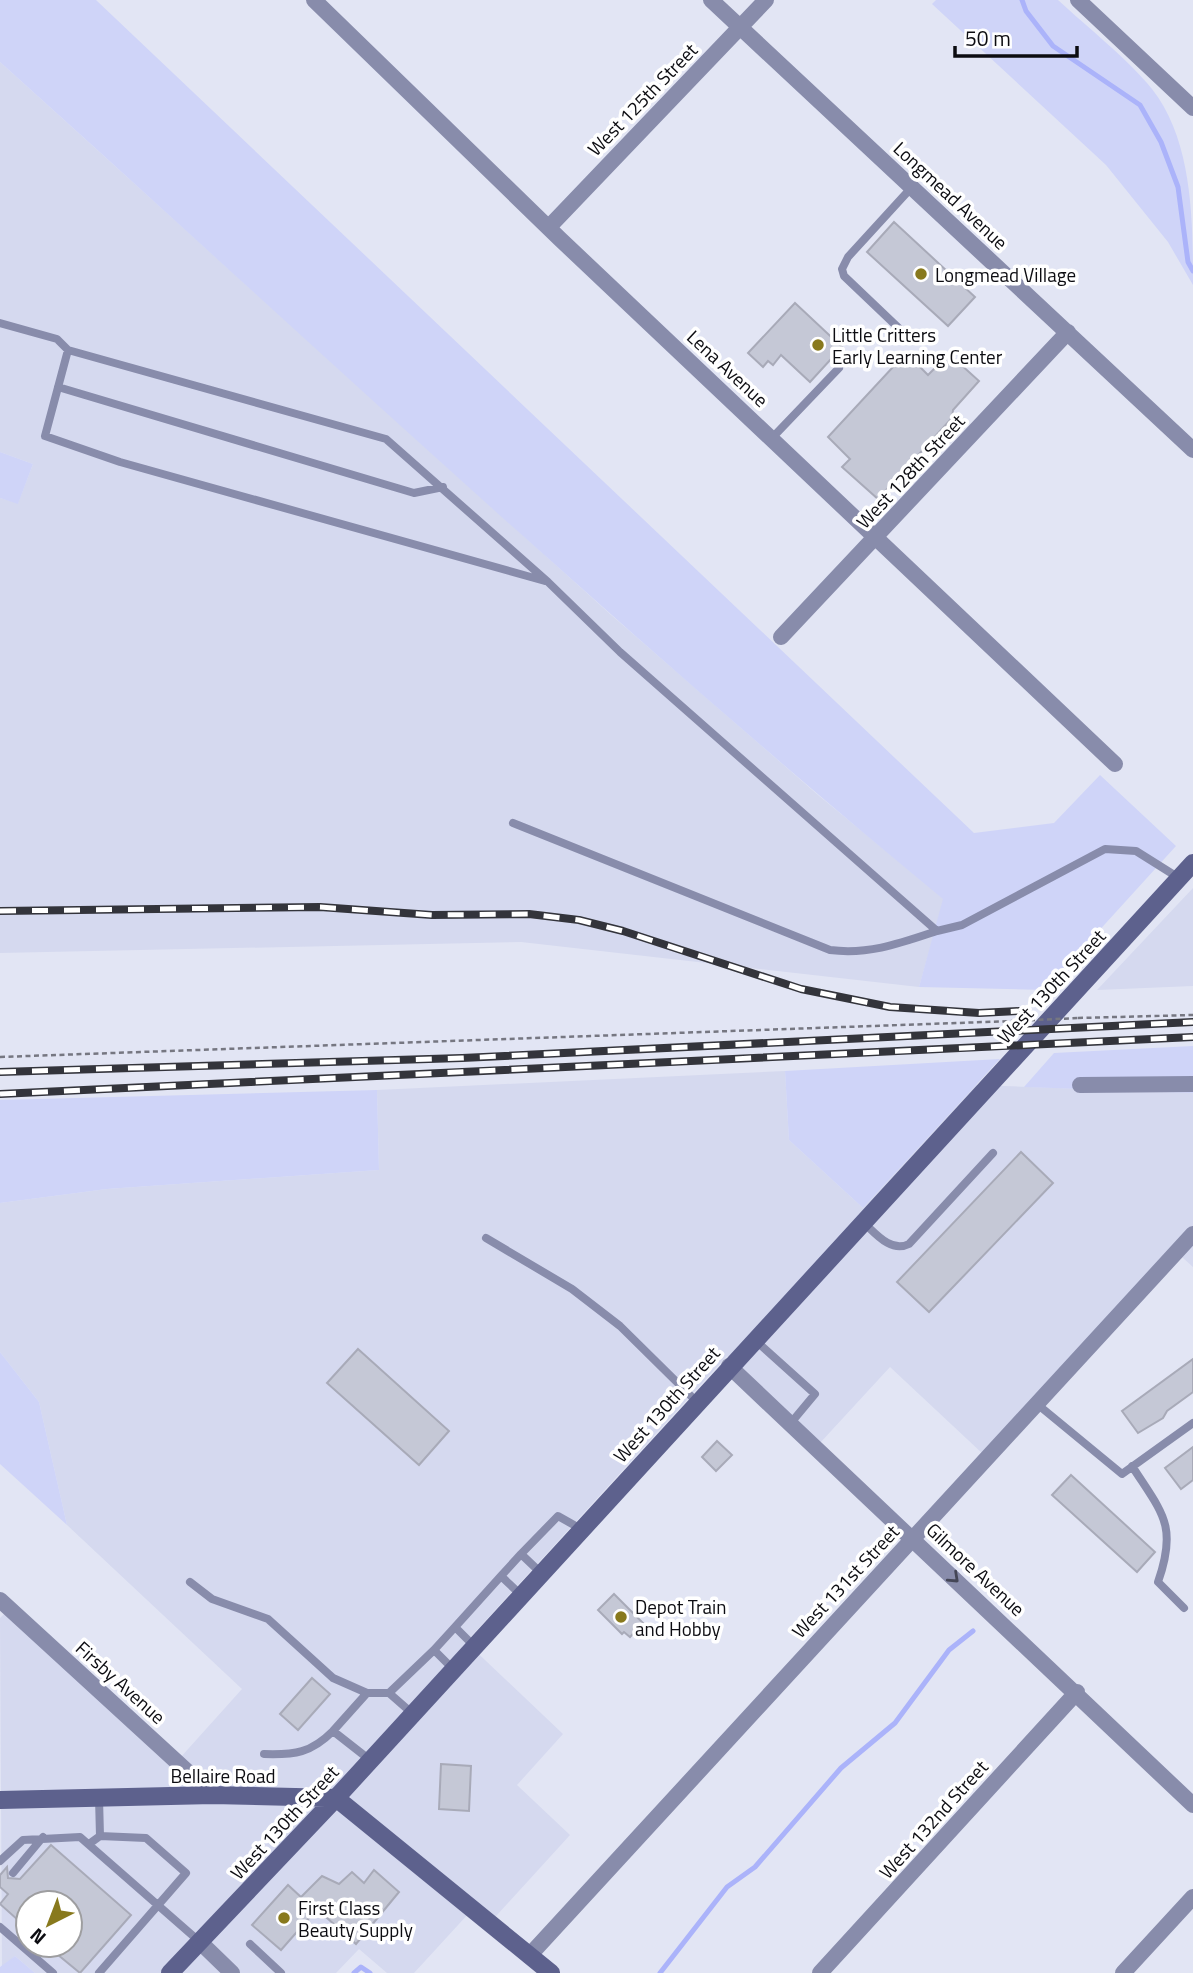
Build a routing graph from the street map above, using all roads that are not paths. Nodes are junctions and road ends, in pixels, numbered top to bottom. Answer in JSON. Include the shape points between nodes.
{"nodes":[{"id":1,"x":314,"y":0,"type":"edge"},
{"id":2,"x":711,"y":0,"type":"edge"},
{"id":3,"x":766,"y":0,"type":"edge"},
{"id":4,"x":1078,"y":0,"type":"edge"},
{"id":5,"x":740,"y":27,"type":"junction"},
{"id":6,"x":1193,"y":108,"type":"edge"},
{"id":7,"x":912,"y":187,"type":"junction"},
{"id":8,"x":549,"y":227,"type":"junction"},
{"id":9,"x":0,"y":323,"type":"edge"},
{"id":10,"x":1068,"y":332,"type":"junction"},
{"id":11,"x":906,"y":336,"type":"dead end"},
{"id":12,"x":68,"y":350,"type":"junction"},
{"id":13,"x":839,"y":368,"type":"dead end"},
{"id":14,"x":58,"y":387,"type":"junction"},
{"id":15,"x":772,"y":439,"type":"junction"},
{"id":16,"x":1193,"y":450,"type":"edge"},
{"id":17,"x":443,"y":487,"type":"junction"},
{"id":18,"x":877,"y":538,"type":"junction"},
{"id":19,"x":548,"y":582,"type":"junction"},
{"id":20,"x":781,"y":636,"type":"dead end"},
{"id":21,"x":1115,"y":764,"type":"dead end"},
{"id":22,"x":513,"y":823,"type":"dead end"},
{"id":23,"x":1193,"y":863,"type":"edge"},
{"id":24,"x":1179,"y":878,"type":"junction"},
{"id":25,"x":937,"y":931,"type":"junction"},
{"id":26,"x":1193,"y":1084,"type":"edge"},
{"id":27,"x":1080,"y":1085,"type":"dead end"},
{"id":28,"x":993,"y":1153,"type":"dead end"},
{"id":29,"x":862,"y":1222,"type":"junction"},
{"id":30,"x":1193,"y":1234,"type":"edge"},
{"id":31,"x":486,"y":1238,"type":"dead end"},
{"id":32,"x":754,"y":1339,"type":"junction"},
{"id":33,"x":729,"y":1366,"type":"junction"},
{"id":34,"x":697,"y":1402,"type":"junction"},
{"id":35,"x":1037,"y":1404,"type":"junction"},
{"id":36,"x":1193,"y":1423,"type":"edge"},
{"id":37,"x":790,"y":1424,"type":"junction"},
{"id":38,"x":1132,"y":1466,"type":"junction"},
{"id":39,"x":581,"y":1529,"type":"junction"},
{"id":40,"x":912,"y":1539,"type":"junction"},
{"id":41,"x":521,"y":1555,"type":"junction"},
{"id":42,"x":541,"y":1573,"type":"junction"},
{"id":43,"x":501,"y":1576,"type":"junction"},
{"id":44,"x":190,"y":1582,"type":"dead end"},
{"id":45,"x":521,"y":1595,"type":"junction"},
{"id":46,"x":0,"y":1600,"type":"edge"},
{"id":47,"x":1184,"y":1608,"type":"dead end"},
{"id":48,"x":455,"y":1627,"type":"junction"},
{"id":49,"x":474,"y":1646,"type":"junction"},
{"id":50,"x":434,"y":1650,"type":"junction"},
{"id":51,"x":453,"y":1669,"type":"junction"},
{"id":52,"x":1077,"y":1692,"type":"junction"},
{"id":53,"x":367,"y":1693,"type":"junction"},
{"id":54,"x":389,"y":1693,"type":"junction"},
{"id":55,"x":413,"y":1714,"type":"junction"},
{"id":56,"x":333,"y":1731,"type":"junction"},
{"id":57,"x":264,"y":1754,"type":"dead end"},
{"id":58,"x":370,"y":1760,"type":"junction"},
{"id":59,"x":213,"y":1795,"type":"junction"},
{"id":60,"x":99,"y":1798,"type":"junction"},
{"id":61,"x":336,"y":1798,"type":"junction"},
{"id":62,"x":0,"y":1800,"type":"edge"},
{"id":63,"x":1193,"y":1805,"type":"edge"},
{"id":64,"x":100,"y":1836,"type":"junction"},
{"id":65,"x":43,"y":1837,"type":"junction"},
{"id":66,"x":89,"y":1844,"type":"junction"},
{"id":67,"x":0,"y":1861,"type":"edge"},
{"id":68,"x":13,"y":1873,"type":"dead end"},
{"id":69,"x":1193,"y":1897,"type":"edge"},
{"id":70,"x":159,"y":1906,"type":"junction"},
{"id":71,"x":0,"y":1927,"type":"edge"},
{"id":72,"x":200,"y":1942,"type":"junction"},
{"id":73,"x":250,"y":1944,"type":"dead end"},
{"id":74,"x":529,"y":1956,"type":"junction"},
{"id":75,"x":53,"y":1973,"type":"edge"},
{"id":76,"x":99,"y":1973,"type":"edge"},
{"id":77,"x":170,"y":1973,"type":"edge"},
{"id":78,"x":232,"y":1973,"type":"edge"},
{"id":79,"x":281,"y":1973,"type":"edge"},
{"id":80,"x":551,"y":1973,"type":"edge"},
{"id":81,"x":820,"y":1973,"type":"edge"},
{"id":82,"x":1123,"y":1973,"type":"edge"}],
"edges":[{"from":1,"to":8,"type":"street","name":"Lena Avenue"},
{"from":2,"to":5,"type":"street","name":"Longmead Avenue"},
{"from":3,"to":5,"type":"street","name":"West 125th Street"},
{"from":4,"to":6,"type":"street"},
{"from":5,"to":7,"type":"street","name":"Longmead Avenue"},
{"from":5,"to":8,"type":"street","name":"West 125th Street"},
{"from":7,"to":10,"type":"street","name":"Longmead Avenue"},
{"from":7,"to":11,"type":"lane","via":[[842,269]]},
{"from":8,"to":15,"type":"street","name":"Lena Avenue"},
{"from":9,"to":12,"type":"lane","via":[[57,339]]},
{"from":10,"to":16,"type":"street","name":"Longmead Avenue"},
{"from":10,"to":18,"type":"street","name":"West 128th Street"},
{"from":12,"to":14,"type":"lane"},
{"from":12,"to":17,"type":"lane","via":[[386,439]]},
{"from":13,"to":15,"type":"lane"},
{"from":14,"to":17,"type":"lane","via":[[414,493]]},
{"from":14,"to":19,"type":"lane","via":[[45,436],[120,462]]},
{"from":15,"to":18,"type":"street","name":"Lena Avenue"},
{"from":17,"to":19,"type":"lane"},
{"from":18,"to":20,"type":"street","name":"West 128th Street"},
{"from":18,"to":21,"type":"street","name":"Lena Avenue"},
{"from":19,"to":25,"type":"lane","via":[[620,652]]},
{"from":22,"to":25,"type":"lane","via":[[830,950],[855,953],[884,948]]},
{"from":23,"to":24,"type":"main road","name":"West 130th Street"},
{"from":24,"to":25,"type":"lane","via":[[1136,852],[1105,849],[962,925]]},
{"from":24,"to":29,"type":"main road","name":"West 130th Street"},
{"from":26,"to":27,"type":"street"},
{"from":28,"to":29,"type":"lane","via":[[909,1244],[888,1244]]},
{"from":29,"to":32,"type":"main road","name":"West 130th Street"},
{"from":30,"to":35,"type":"street","name":"West 131st Street"},
{"from":31,"to":34,"type":"lane","via":[[572,1289],[620,1326]]},
{"from":32,"to":33,"type":"main road","name":"West 130th Street"},
{"from":32,"to":37,"type":"lane","via":[[815,1394]]},
{"from":33,"to":34,"type":"main road","name":"West 130th Street"},
{"from":33,"to":37,"type":"street","name":"Gilmore Avenue"},
{"from":34,"to":39,"type":"main road","name":"West 130th Street"},
{"from":35,"to":38,"type":"lane","via":[[1122,1474]]},
{"from":35,"to":40,"type":"street","name":"West 131st Street"},
{"from":36,"to":38,"type":"lane"},
{"from":37,"to":40,"type":"street","name":"Gilmore Avenue"},
{"from":38,"to":47,"type":"lane","via":[[1160,1509],[1169,1536],[1158,1582]]},
{"from":39,"to":41,"type":"lane","via":[[558,1516]]},
{"from":39,"to":42,"type":"main road","name":"West 130th Street"},
{"from":40,"to":52,"type":"street","name":"Gilmore Avenue","one_way":true},
{"from":40,"to":74,"type":"street","name":"West 131st Street"},
{"from":41,"to":42,"type":"lane"},
{"from":41,"to":43,"type":"lane"},
{"from":42,"to":45,"type":"main road","name":"West 130th Street"},
{"from":43,"to":45,"type":"lane"},
{"from":43,"to":48,"type":"lane"},
{"from":44,"to":53,"type":"lane","via":[[212,1599],[268,1619],[333,1678]]},
{"from":45,"to":49,"type":"main road","name":"West 130th Street"},
{"from":46,"to":59,"type":"street","name":"Firsby Avenue"},
{"from":48,"to":49,"type":"lane"},
{"from":48,"to":50,"type":"lane"},
{"from":49,"to":51,"type":"main road","name":"West 130th Street"},
{"from":50,"to":51,"type":"lane"},
{"from":50,"to":54,"type":"lane"},
{"from":51,"to":55,"type":"main road","name":"West 130th Street"},
{"from":52,"to":63,"type":"street","name":"Gilmore Avenue"},
{"from":52,"to":81,"type":"street","name":"West 132nd Street"},
{"from":53,"to":54,"type":"lane"},
{"from":53,"to":56,"type":"lane"},
{"from":54,"to":55,"type":"lane"},
{"from":55,"to":58,"type":"main road","name":"West 130th Street"},
{"from":56,"to":57,"type":"lane","via":[[308,1752]]},
{"from":56,"to":58,"type":"lane"},
{"from":58,"to":61,"type":"main road","name":"West 130th Street"},
{"from":59,"to":60,"type":"main road","name":"Bellaire Road"},
{"from":59,"to":61,"type":"main road","name":"Bellaire Road"},
{"from":60,"to":62,"type":"main road","name":"Bellaire Road"},
{"from":60,"to":64,"type":"lane"},
{"from":61,"to":72,"type":"main road","name":"West 130th Street"},
{"from":61,"to":74,"type":"main road"},
{"from":64,"to":66,"type":"lane"},
{"from":64,"to":70,"type":"lane","via":[[146,1838],[186,1873]]},
{"from":65,"to":66,"type":"lane","via":[[80,1837]]},
{"from":65,"to":67,"type":"lane","via":[[19,1841]]},
{"from":65,"to":68,"type":"lane"},
{"from":66,"to":70,"type":"lane"},
{"from":69,"to":82,"type":"street"},
{"from":70,"to":72,"type":"lane"},
{"from":70,"to":76,"type":"lane"},
{"from":71,"to":75,"type":"lane"},
{"from":72,"to":77,"type":"main road","name":"West 130th Street"},
{"from":72,"to":78,"type":"street"},
{"from":73,"to":79,"type":"lane"},
{"from":74,"to":80,"type":"main road"}]}
